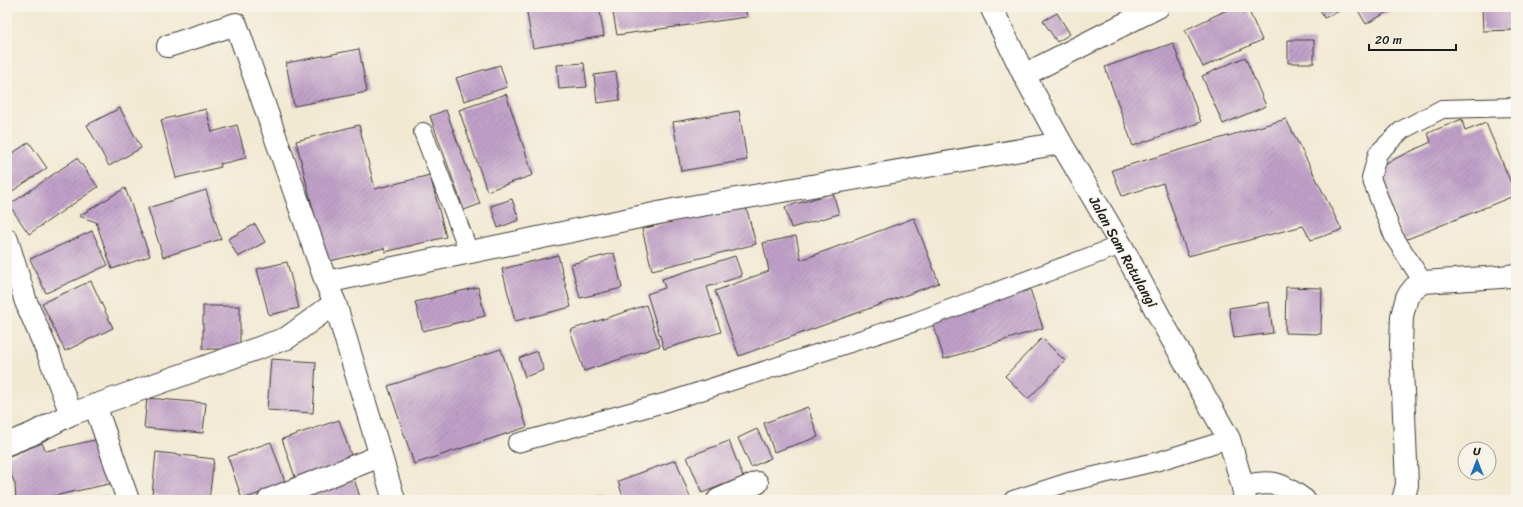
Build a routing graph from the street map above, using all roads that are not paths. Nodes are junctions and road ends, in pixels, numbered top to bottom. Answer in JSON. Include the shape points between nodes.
{"nodes":[{"id":1,"x":991,"y":7,"type":"edge"},
{"id":2,"x":1158,"y":7,"type":"edge"},
{"id":3,"x":168,"y":46,"type":"dead end"},
{"id":4,"x":1024,"y":75,"type":"junction"},
{"id":5,"x":1516,"y":107,"type":"edge"},
{"id":6,"x":423,"y":132,"type":"dead end"},
{"id":7,"x":1061,"y":143,"type":"junction"},
{"id":8,"x":7,"y":240,"type":"edge"},
{"id":9,"x":1121,"y":245,"type":"junction"},
{"id":10,"x":468,"y":252,"type":"junction"},
{"id":11,"x":1516,"y":274,"type":"edge"},
{"id":12,"x":326,"y":282,"type":"junction"},
{"id":13,"x":1423,"y":282,"type":"junction"},
{"id":14,"x":335,"y":303,"type":"junction"},
{"id":15,"x":94,"y":405,"type":"junction"},
{"id":16,"x":71,"y":414,"type":"junction"},
{"id":17,"x":1228,"y":438,"type":"junction"},
{"id":18,"x":517,"y":443,"type":"dead end"},
{"id":19,"x":7,"y":444,"type":"edge"},
{"id":20,"x":380,"y":456,"type":"junction"},
{"id":21,"x":757,"y":483,"type":"dead end"},
{"id":22,"x":1244,"y":493,"type":"edge"},
{"id":23,"x":128,"y":500,"type":"edge"},
{"id":24,"x":269,"y":500,"type":"edge"},
{"id":25,"x":394,"y":500,"type":"edge"},
{"id":26,"x":718,"y":500,"type":"edge"},
{"id":27,"x":1013,"y":500,"type":"edge"},
{"id":28,"x":1304,"y":500,"type":"edge"},
{"id":29,"x":1403,"y":500,"type":"edge"}],
"edges":[{"from":1,"to":4,"type":"main road","name":"Jalan Sam Ratulangi"},
{"from":2,"to":4,"type":"main road"},
{"from":3,"to":12,"type":"main road","via":[[236,24]]},
{"from":4,"to":7,"type":"main road","name":"Jalan Sam Ratulangi"},
{"from":5,"to":13,"type":"lane","via":[[1442,109],[1402,130],[1378,153],[1371,178],[1394,237]]},
{"from":6,"to":10,"type":"lane"},
{"from":7,"to":9,"type":"main road","name":"Jalan Sam Ratulangi"},
{"from":7,"to":10,"type":"main road","via":[[678,209]]},
{"from":8,"to":16,"type":"main road","via":[[26,302]]},
{"from":9,"to":17,"type":"main road","name":"Jalan Sam Ratulangi"},
{"from":9,"to":18,"type":"lane","via":[[915,322],[667,402]]},
{"from":10,"to":12,"type":"main road"},
{"from":11,"to":13,"type":"main road"},
{"from":12,"to":14,"type":"main road"},
{"from":13,"to":29,"type":"main road","via":[[1407,297],[1402,316],[1407,484]]},
{"from":14,"to":15,"type":"main road","via":[[287,338]]},
{"from":14,"to":20,"type":"main road"},
{"from":15,"to":16,"type":"main road"},
{"from":15,"to":23,"type":"main road"},
{"from":16,"to":19,"type":"main road"},
{"from":17,"to":22,"type":"main road","name":"Jalan Sam Ratulangi"},
{"from":17,"to":27,"type":"lane","via":[[1159,461],[1069,482]]},
{"from":20,"to":24,"type":"main road"},
{"from":20,"to":25,"type":"main road"},
{"from":21,"to":26,"type":"main road"},
{"from":22,"to":28,"type":"main road","via":[[1258,483],[1272,482]]}]}
